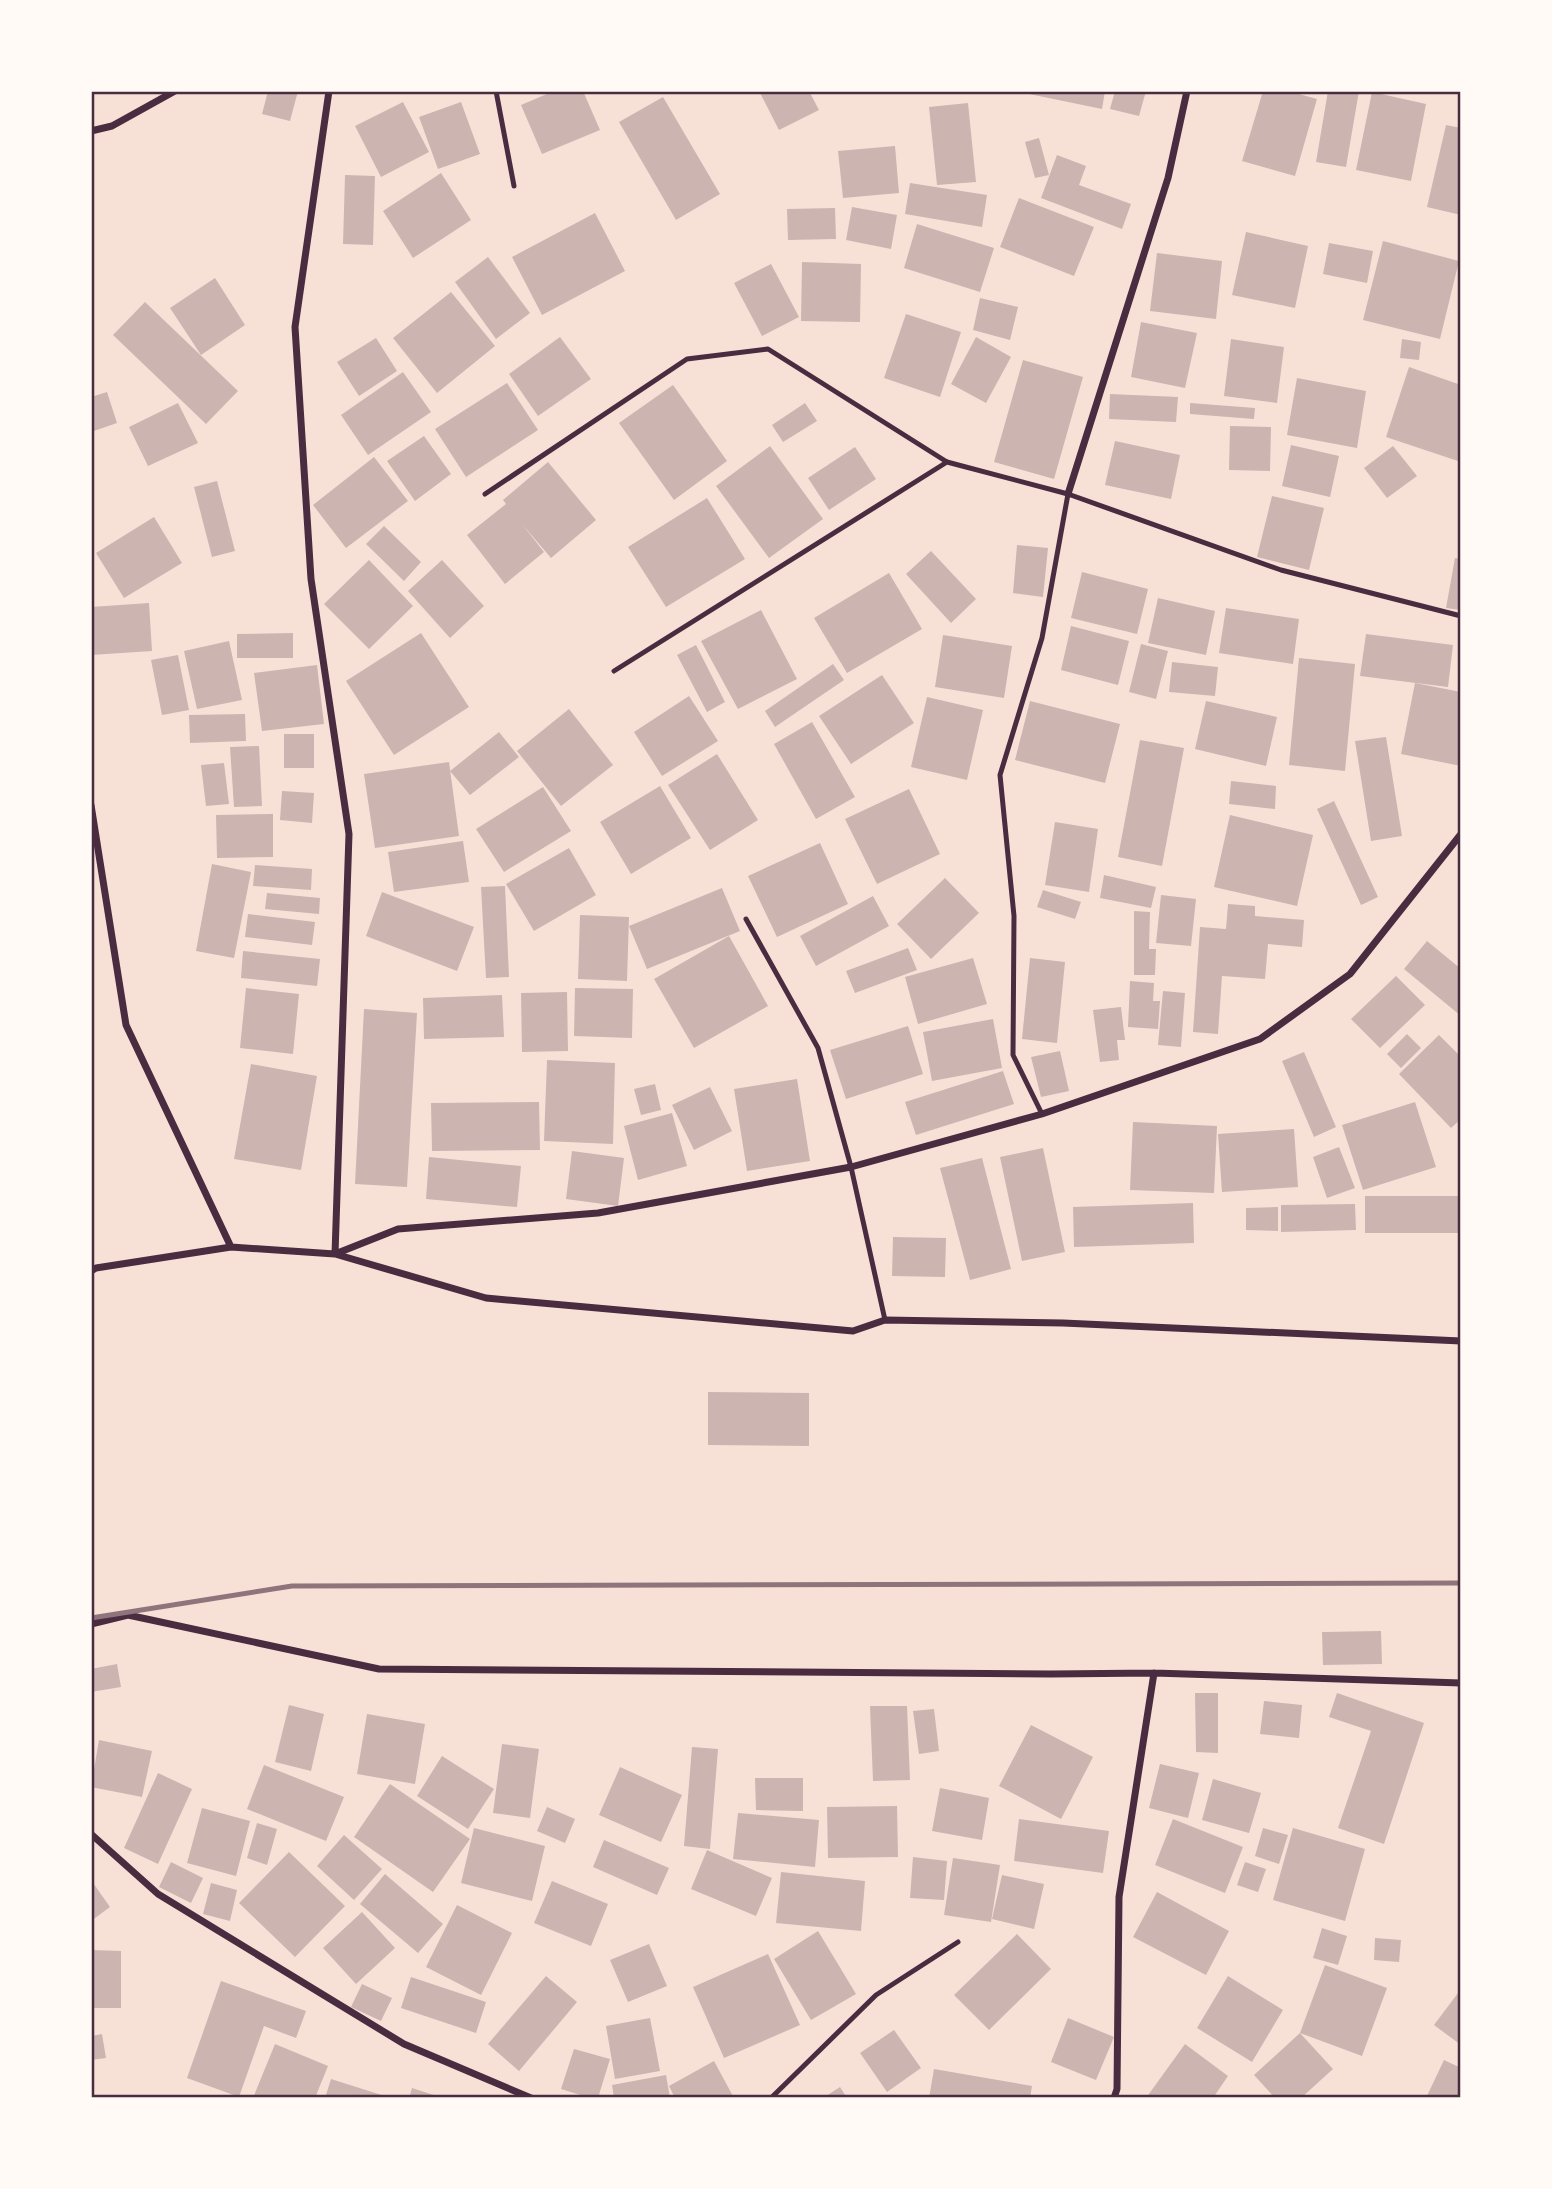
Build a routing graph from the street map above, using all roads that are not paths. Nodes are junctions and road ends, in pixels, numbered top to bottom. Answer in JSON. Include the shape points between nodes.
{"nodes":[{"id":1,"x":175,"y":91,"type":"edge"},
{"id":2,"x":329,"y":91,"type":"edge"},
{"id":3,"x":496,"y":91,"type":"edge"},
{"id":4,"x":1187,"y":91,"type":"edge"},
{"id":5,"x":91,"y":131,"type":"edge"},
{"id":6,"x":514,"y":186,"type":"dead end"},
{"id":7,"x":947,"y":462,"type":"junction"},
{"id":8,"x":485,"y":494,"type":"dead end"},
{"id":9,"x":1068,"y":494,"type":"junction"},
{"id":10,"x":1461,"y":616,"type":"edge"},
{"id":11,"x":614,"y":671,"type":"dead end"},
{"id":12,"x":91,"y":805,"type":"edge"},
{"id":13,"x":1461,"y":834,"type":"edge"},
{"id":14,"x":746,"y":919,"type":"dead end"},
{"id":15,"x":1042,"y":1114,"type":"junction"},
{"id":16,"x":850,"y":1167,"type":"junction"},
{"id":17,"x":231,"y":1247,"type":"junction"},
{"id":18,"x":335,"y":1254,"type":"junction"},
{"id":19,"x":91,"y":1271,"type":"edge"},
{"id":20,"x":885,"y":1320,"type":"junction"},
{"id":21,"x":1461,"y":1341,"type":"edge"},
{"id":22,"x":91,"y":1624,"type":"edge"},
{"id":23,"x":1154,"y":1673,"type":"junction"},
{"id":24,"x":1461,"y":1683,"type":"edge"},
{"id":25,"x":91,"y":1833,"type":"edge"},
{"id":26,"x":958,"y":1942,"type":"dead end"},
{"id":27,"x":531,"y":2098,"type":"edge"},
{"id":28,"x":771,"y":2098,"type":"edge"},
{"id":29,"x":1114,"y":2098,"type":"edge"}],
"edges":[{"from":1,"to":5,"type":"street","via":[[112,126]]},
{"from":2,"to":18,"type":"street","via":[[295,327],[311,579],[349,834]]},
{"from":3,"to":6,"type":"lane"},
{"from":4,"to":9,"type":"street","via":[[1168,177]]},
{"from":7,"to":8,"type":"lane","via":[[768,349],[687,359]]},
{"from":7,"to":9,"type":"lane"},
{"from":7,"to":11,"type":"lane"},
{"from":9,"to":10,"type":"lane","via":[[1281,570]]},
{"from":9,"to":15,"type":"lane","via":[[1042,639],[1000,775],[1014,916],[1013,1055]]},
{"from":12,"to":17,"type":"street","via":[[126,1025]]},
{"from":13,"to":15,"type":"street","via":[[1350,974],[1260,1039]]},
{"from":14,"to":16,"type":"lane","via":[[818,1048]]},
{"from":15,"to":16,"type":"street"},
{"from":16,"to":18,"type":"street","via":[[598,1213],[398,1229]]},
{"from":16,"to":20,"type":"lane"},
{"from":17,"to":18,"type":"street"},
{"from":17,"to":19,"type":"street"},
{"from":18,"to":20,"type":"street","via":[[486,1298],[853,1331]]},
{"from":20,"to":21,"type":"street"},
{"from":22,"to":23,"type":"street","via":[[128,1615],[379,1669]]},
{"from":23,"to":24,"type":"street"},
{"from":23,"to":29,"type":"street","via":[[1119,1897]]},
{"from":25,"to":27,"type":"street","via":[[158,1894],[404,2044]]},
{"from":26,"to":28,"type":"lane","via":[[876,1995]]}]}
